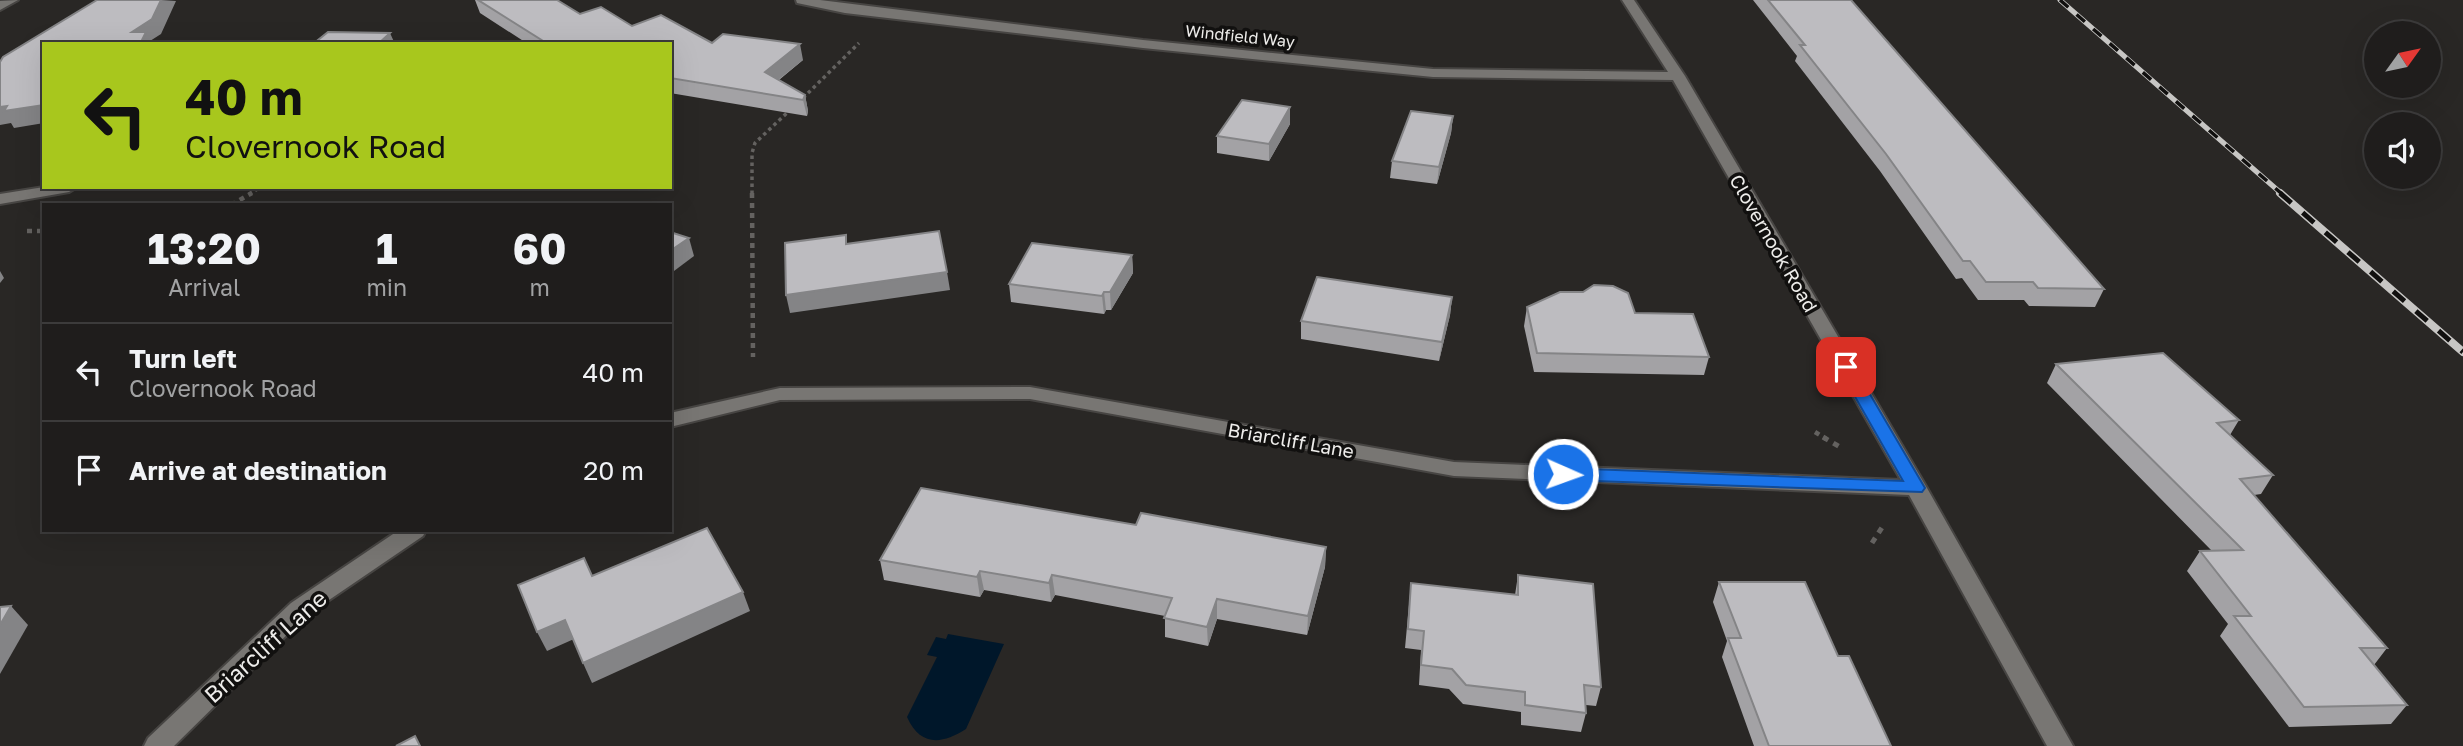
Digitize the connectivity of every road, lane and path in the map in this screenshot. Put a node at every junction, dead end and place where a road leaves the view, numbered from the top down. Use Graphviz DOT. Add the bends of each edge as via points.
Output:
graph roads {
  1 [pos="12,0"];
  2 [pos="802,0"];
  3 [pos="1628,0"];
  4 [pos="0,6"];
  5 [pos="868,35"];
  6 [pos="1678,76"];
  7 [pos="802,98"];
  8 [pos="793,107"];
  9 [pos="58,189"];
  10 [pos="258,189"];
  11 [pos="0,199"];
  12 [pos="234,203"];
  13 [pos="753,357"];
  14 [pos="672,420"];
  15 [pos="1815,432"];
  16 [pos="1841,447"];
  17 [pos="1916,488"];
  18 [pos="1883,526"];
  19 [pos="412,532"];
  20 [pos="1872,543"];
  21 [pos="157,746"];
  22 [pos="2060,746"];
  1 -- 4 [label="street"];
  2 -- 6 [label="street, Windfield Way" via="1143,44 1433,73"];
  3 -- 6 [label="street, Clovernook Road"];
  5 -- 7 [label="path"];
  6 -- 17 [label="street, Clovernook Road"];
  8 -- 13 [label="path" via="755,143 752,153"];
  9 -- 11 [label="street"];
  10 -- 12 [label="path"];
  14 -- 17 [label="street, Briarcliff Lane" via="780,394 1030,393 1454,469"];
  15 -- 16 [label="path"];
  17 -- 22 [label="street, Clovernook Road"];
  18 -- 20 [label="path"];
  19 -- 21 [label="street, Briarcliff Lane" via="299,609"];
}
